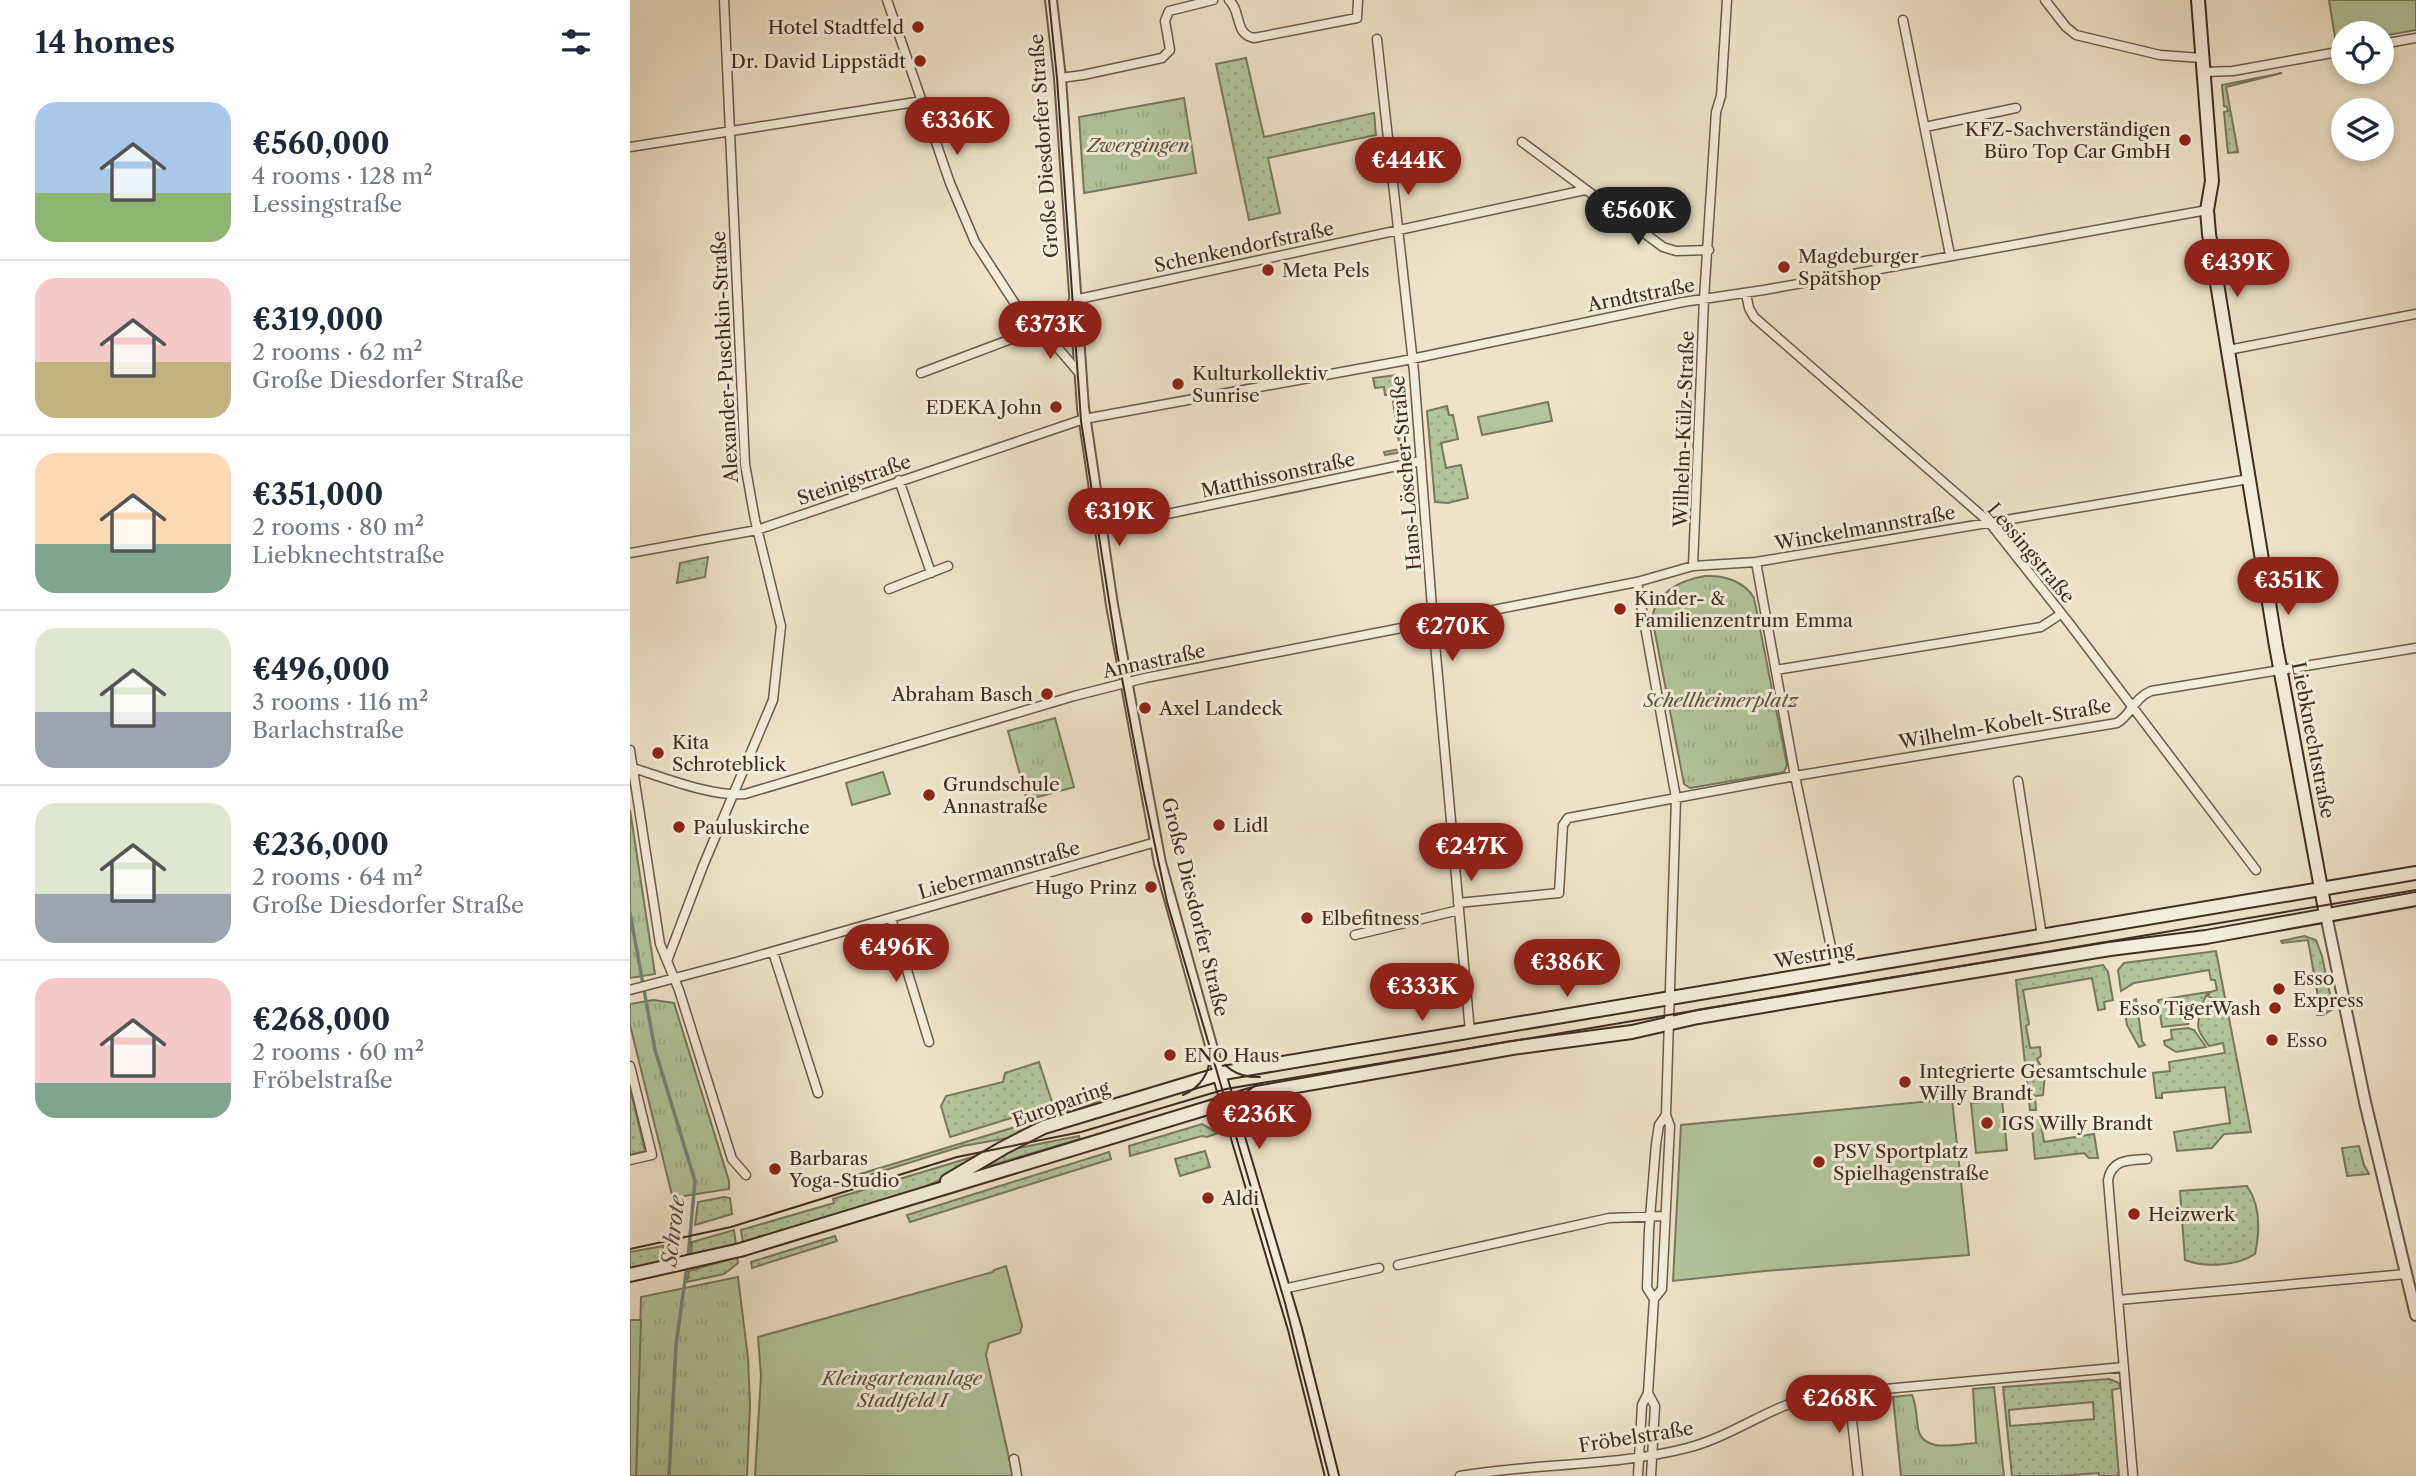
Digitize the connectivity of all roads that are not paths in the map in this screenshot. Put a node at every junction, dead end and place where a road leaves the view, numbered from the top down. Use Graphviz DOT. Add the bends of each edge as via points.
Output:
graph roads {
  1 [pos="724,0"];
  2 [pos="887,0"];
  3 [pos="1051,0"];
  4 [pos="1213,0"];
  5 [pos="1229,0"];
  6 [pos="1358,0"];
  7 [pos="1727,0"];
  8 [pos="2045,0"];
  9 [pos="2198,0"];
  10 [pos="1903,20"];
  11 [pos="2416,38"];
  12 [pos="1377,39"];
  13 [pos="2394,42"];
  14 [pos="2331,53"];
  15 [pos="2202,58"];
  16 [pos="2203,72"];
  17 [pos="1060,78"];
  18 [pos="922,100"];
  19 [pos="2016,108"];
  20 [pos="1925,127"];
  21 [pos="730,132"];
  22 [pos="1522,142"];
  23 [pos="630,147"];
  24 [pos="1585,190"];
  25 [pos="2207,210"];
  26 [pos="1397,231"];
  27 [pos="1709,250"];
  28 [pos="1951,255"];
  29 [pos="1746,294"];
  30 [pos="1704,299"];
  31 [pos="1074,300"];
  32 [pos="2416,314"];
  33 [pos="1023,316"];
  34 [pos="1035,330"];
  35 [pos="2228,350"];
  36 [pos="1412,359"];
  37 [pos="921,373"];
  38 [pos="1080,374"];
  39 [pos="1084,419"];
  40 [pos="1421,461"];
  41 [pos="2249,479"];
  42 [pos="900,480"];
  43 [pos="1989,522"];
  44 [pos="1100,528"];
  45 [pos="757,530"];
  46 [pos="630,553"];
  47 [pos="1756,562"];
  48 [pos="948,566"];
  49 [pos="1693,566"];
  50 [pos="931,572"];
  51 [pos="1637,583"];
  52 [pos="889,589"];
  53 [pos="2061,614"];
  54 [pos="1433,621"];
  55 [pos="2416,648"];
  56 [pos="1776,670"];
  57 [pos="2280,671"];
  58 [pos="1125,682"];
  59 [pos="2132,707"];
  60 [pos="630,750"];
  61 [pos="631,767"];
  62 [pos="1795,776"];
  63 [pos="2018,782"];
  64 [pos="732,795"];
  65 [pos="1676,798"];
  66 [pos="1156,842"];
  67 [pos="2256,870"];
  68 [pos="2416,873"];
  69 [pos="2321,889"];
  70 [pos="2416,899"];
  71 [pos="1459,907"];
  72 [pos="2326,915"];
  73 [pos="891,918"];
  74 [pos="1355,935"];
  75 [pos="2042,936"];
  76 [pos="773,952"];
  77 [pos="667,961"];
  78 [pos="1836,971"];
  79 [pos="675,979"];
  80 [pos="633,990"];
  81 [pos="1669,998"];
  82 [pos="1668,1025"];
  83 [pos="1470,1032"];
  84 [pos="929,1042"];
  85 [pos="630,1066"];
  86 [pos="1219,1074"];
  87 [pos="818,1093"];
  88 [pos="1227,1101"];
  89 [pos="1666,1115"];
  90 [pos="2147,1159"];
  91 [pos="630,1160"];
  92 [pos="746,1175"];
  93 [pos="925,1193"];
  94 [pos="1651,1216"];
  95 [pos="1665,1216"];
  96 [pos="1398,1265"];
  97 [pos="1379,1268"];
  98 [pos="2406,1274"];
  99 [pos="630,1275"];
  100 [pos="1283,1289"];
  101 [pos="1654,1299"];
  102 [pos="2118,1300"];
  103 [pos="2416,1315"];
  104 [pos="2124,1367"];
  105 [pos="1849,1392"];
  106 [pos="1648,1393"];
  107 [pos="1652,1454"];
  108 [pos="1639,1456"];
  109 [pos="1014,1460"];
  110 [pos="1017,1476"];
  111 [pos="1332,1476"];
  112 [pos="1460,1476"];
  113 [pos="1638,1476"];
  114 [pos="1651,1476"];
  115 [pos="1858,1476"];
  116 [pos="2133,1476"];
  1 -- 21 [label="street, Alexander-Puschkin-Straße"];
  2 -- 18 [label="street"];
  3 -- 17 [label="street, Große Diesdorfer Straße"];
  4 -- 17 [label="street" via="1169,10 1165,24 1170,50 1164,57"];
  5 -- 6 [label="street" via="1235,5 1242,32 1254,38 1357,18"];
  7 -- 27 [label="street, Wilhelm-Külz-Straße"];
  8 -- 15 [label="street" via="2080,37 2160,55"];
  9 -- 15 [label="main road, Liebknechtstraße"];
  10 -- 20 [label="street"];
  11 -- 13 [label="street"];
  12 -- 26 [label="street, Hans-Löscher-Straße"];
  14 -- 16 [label="street"];
  15 -- 16 [label="main road, Liebknechtstraße"];
  16 -- 25 [label="main road, Liebknechtstraße" via="2212,181"];
  17 -- 31 [label="street, Große Diesdorfer Straße"];
  18 -- 21 [label="street"];
  18 -- 33 [label="street" via="975,242"];
  19 -- 20 [label="street"];
  20 -- 28 [label="street"];
  21 -- 23 [label="street"];
  21 -- 45 [label="street, Alexander-Puschkin-Straße" via="745,464"];
  22 -- 24 [label="street"];
  24 -- 26 [label="street, Schenkendorfstraße"];
  24 -- 27 [label="street" via="1665,248"];
  25 -- 28 [label="street, Arndtstraße"];
  25 -- 35 [label="main road, Liebknechtstraße"];
  26 -- 31 [label="street, Schenkendorfstraße"];
  26 -- 36 [label="street, Hans-Löscher-Straße"];
  27 -- 30 [label="street, Wilhelm-Külz-Straße"];
  28 -- 29 [label="street, Arndtstraße"];
  29 -- 30 [label="street, Arndtstraße"];
  29 -- 43 [label="street, Lessingstraße" via="1754,317"];
  30 -- 36 [label="street, Arndtstraße"];
  30 -- 49 [label="street, Wilhelm-Külz-Straße"];
  31 -- 33 [label="street" via="1064,320 1056,324 1036,323"];
  31 -- 38 [label="street, Große Diesdorfer Straße"];
  32 -- 35 [label="street"];
  33 -- 34 [label="street"];
  34 -- 37 [label="street"];
  34 -- 38 [label="street"];
  35 -- 41 [label="main road, Liebknechtstraße"];
  36 -- 39 [label="street, Arndtstraße"];
  36 -- 40 [label="street, Hans-Löscher-Straße"];
  38 -- 39 [label="street, Große Diesdorfer Straße"];
  39 -- 42 [label="street, Steinigstraße"];
  39 -- 44 [label="street, Große Diesdorfer Straße"];
  40 -- 44 [label="street, Matthissonstraße"];
  40 -- 54 [label="street, Hans-Löscher-Straße"];
  41 -- 43 [label="street, Winckelmannstraße"];
  41 -- 57 [label="main road, Liebknechtstraße"];
  42 -- 45 [label="street, Steinigstraße"];
  42 -- 50 [label="street"];
  43 -- 47 [label="street, Winckelmannstraße"];
  43 -- 53 [label="street, Lessingstraße"];
  44 -- 58 [label="street, Große Diesdorfer Straße"];
  45 -- 46 [label="street, Steinigstraße"];
  45 -- 64 [label="street, Alexander-Puschkin-Straße" via="780,635 773,700"];
  47 -- 49 [label="street, Winckelmannstraße"];
  47 -- 56 [label="street"];
  48 -- 50 [label="street"];
  49 -- 51 [label="street, Annastraße"];
  50 -- 52 [label="street"];
  51 -- 54 [label="street, Annastraße"];
  51 -- 65 [label="street"];
  53 -- 56 [label="street" via="2042,627"];
  53 -- 59 [label="street, Lessingstraße"];
  54 -- 58 [label="street, Annastraße"];
  54 -- 71 [label="street, Hans-Löscher-Straße"];
  55 -- 57 [label="street, Wilhelm-Kobelt-Straße"];
  56 -- 62 [label="street"];
  57 -- 59 [label="street, Wilhelm-Kobelt-Straße" via="2151,691"];
  57 -- 69 [label="main road, Liebknechtstraße"];
  58 -- 64 [label="street, Annastraße"];
  58 -- 66 [label="street, Große Diesdorfer Straße"];
  59 -- 62 [label="street, Wilhelm-Kobelt-Straße" via="2117,723"];
  59 -- 67 [label="street, Lessingstraße"];
  60 -- 61 [label="street"];
  61 -- 64 [label="street, Annastraße"];
  61 -- 77 [label="street" via="660,944"];
  62 -- 65 [label="street"];
  62 -- 78 [label="street"];
  63 -- 75 [label="street"];
  64 -- 77 [label="street, Alexander-Puschkin-Straße"];
  65 -- 71 [label="street" via="1567,818 1558,894"];
  65 -- 81 [label="street"];
  66 -- 73 [label="street, Liebermannstraße"];
  66 -- 86 [label="street, Große Diesdorfer Straße"];
  68 -- 69 [label="main road, Westring"];
  69 -- 72 [label="main road, Liebknechtstraße"];
  69 -- 75 [label="main road, Westring"];
  70 -- 72 [label="main road"];
  71 -- 74 [label="street"];
  71 -- 83 [label="street, Hans-Löscher-Straße"];
  72 -- 82 [label="main road"];
  72 -- 98 [label="street, Liebknechtstraße"];
  73 -- 76 [label="street, Liebermannstraße"];
  73 -- 84 [label="street"];
  75 -- 78 [label="main road, Westring"];
  76 -- 79 [label="street, Liebermannstraße"];
  76 -- 87 [label="street"];
  77 -- 79 [label="street"];
  78 -- 81 [label="main road, Westring"];
  79 -- 80 [label="street, Liebermannstraße"];
  79 -- 92 [label="street" via="732,1159"];
  81 -- 82 [label="street"];
  81 -- 83 [label="main road, Westring"];
  82 -- 88 [label="main road" via="1351,1076"];
  82 -- 89 [label="street"];
  83 -- 86 [label="main road, Westring"];
  85 -- 91 [label="street" via="652,1156"];
  86 -- 88 [label="main road, Große Diesdorfer Straße"];
  86 -- 93 [label="main road, Europaring" via="1037,1130"];
  88 -- 93 [label="main road, Europaring"];
  88 -- 100 [label="main road, Große Diesdorfer Straße"];
  89 -- 94 [label="street" via="1656,1144"];
  89 -- 95 [label="street" via="1670,1126"];
  90 -- 102 [label="street" via="2118,1163 2109,1177"];
  93 -- 99 [label="main road, Europaring" via="696,1262"];
  94 -- 95 [label="street"];
  94 -- 96 [label="street" via="1609,1218"];
  94 -- 101 [label="street" via="1647,1288"];
  95 -- 101 [label="street" via="1661,1290"];
  97 -- 100 [label="street"];
  98 -- 102 [label="street"];
  98 -- 103 [label="street, Liebknechtstraße"];
  100 -- 111 [label="main road, Große Diesdorfer Straße"];
  101 -- 106 [label="street"];
  102 -- 104 [label="street"];
  104 -- 105 [label="street, Fröbelstraße"];
  104 -- 116 [label="street"];
  105 -- 107 [label="street, Fröbelstraße" via="1791,1402 1703,1443"];
  105 -- 115 [label="street"];
  106 -- 107 [label="street" via="1655,1406"];
  106 -- 108 [label="street" via="1642,1405"];
  107 -- 108 [label="street, Fröbelstraße"];
  107 -- 114 [label="street"];
  108 -- 112 [label="street, Fröbelstraße"];
  108 -- 113 [label="street"];
  109 -- 110 [label="street"];
}
